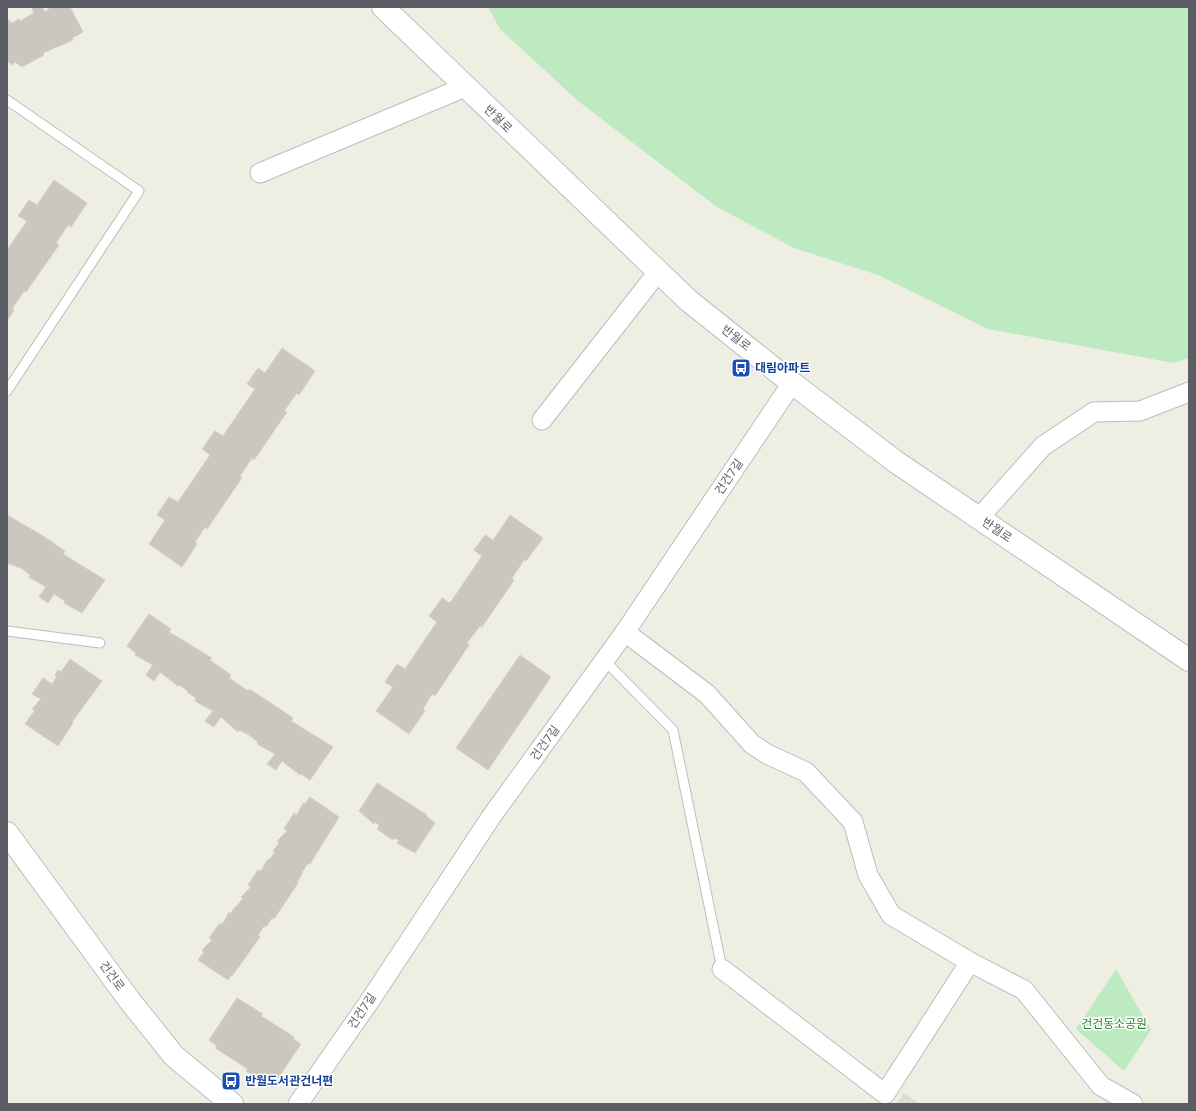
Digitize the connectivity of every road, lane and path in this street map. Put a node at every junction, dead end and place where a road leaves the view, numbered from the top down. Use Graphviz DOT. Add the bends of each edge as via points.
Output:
graph roads {
  1 [pos="383,7"];
  2 [pos="465,87"];
  3 [pos="7,100"];
  4 [pos="260,174"];
  5 [pos="658,272"];
  6 [pos="792,383"];
  7 [pos="7,391"];
  8 [pos="1189,392"];
  9 [pos="542,420"];
  10 [pos="979,518"];
  11 [pos="7,631"];
  12 [pos="625,632"];
  13 [pos="100,643"];
  14 [pos="605,660"];
  15 [pos="1189,660"];
  16 [pos="7,833"];
  17 [pos="970,962"];
  18 [pos="722,969"];
  19 [pos="232,1104"];
  20 [pos="298,1104"];
  21 [pos="1133,1104"];
  1 -- 2 [label="main road, 반월로"];
  2 -- 4 [label="street"];
  2 -- 5 [label="main road, 반월로"];
  3 -- 7 [label="lane" via="139,191"];
  5 -- 6 [label="main road, 반월로" via="689,301"];
  5 -- 9 [label="street"];
  6 -- 10 [label="main road, 반월로" via="896,462"];
  6 -- 12 [label="street, 건건7길"];
  8 -- 10 [label="street" via="1140,411 1094,412 1043,446"];
  10 -- 15 [label="main road, 반월로"];
  11 -- 13 [label="lane"];
  12 -- 14 [label="street, 건건7길"];
  12 -- 17 [label="street" via="707,694 752,744 806,772 853,822 868,875 891,915"];
  14 -- 18 [label="lane" via="674,730"];
  14 -- 20 [label="street, 건건7길" via="491,817"];
  16 -- 19 [label="main road, 건건로" via="130,1001 174,1056"];
  17 -- 18 [label="street" via="885,1094"];
  17 -- 21 [label="street" via="1024,990 1101,1086"];
}
